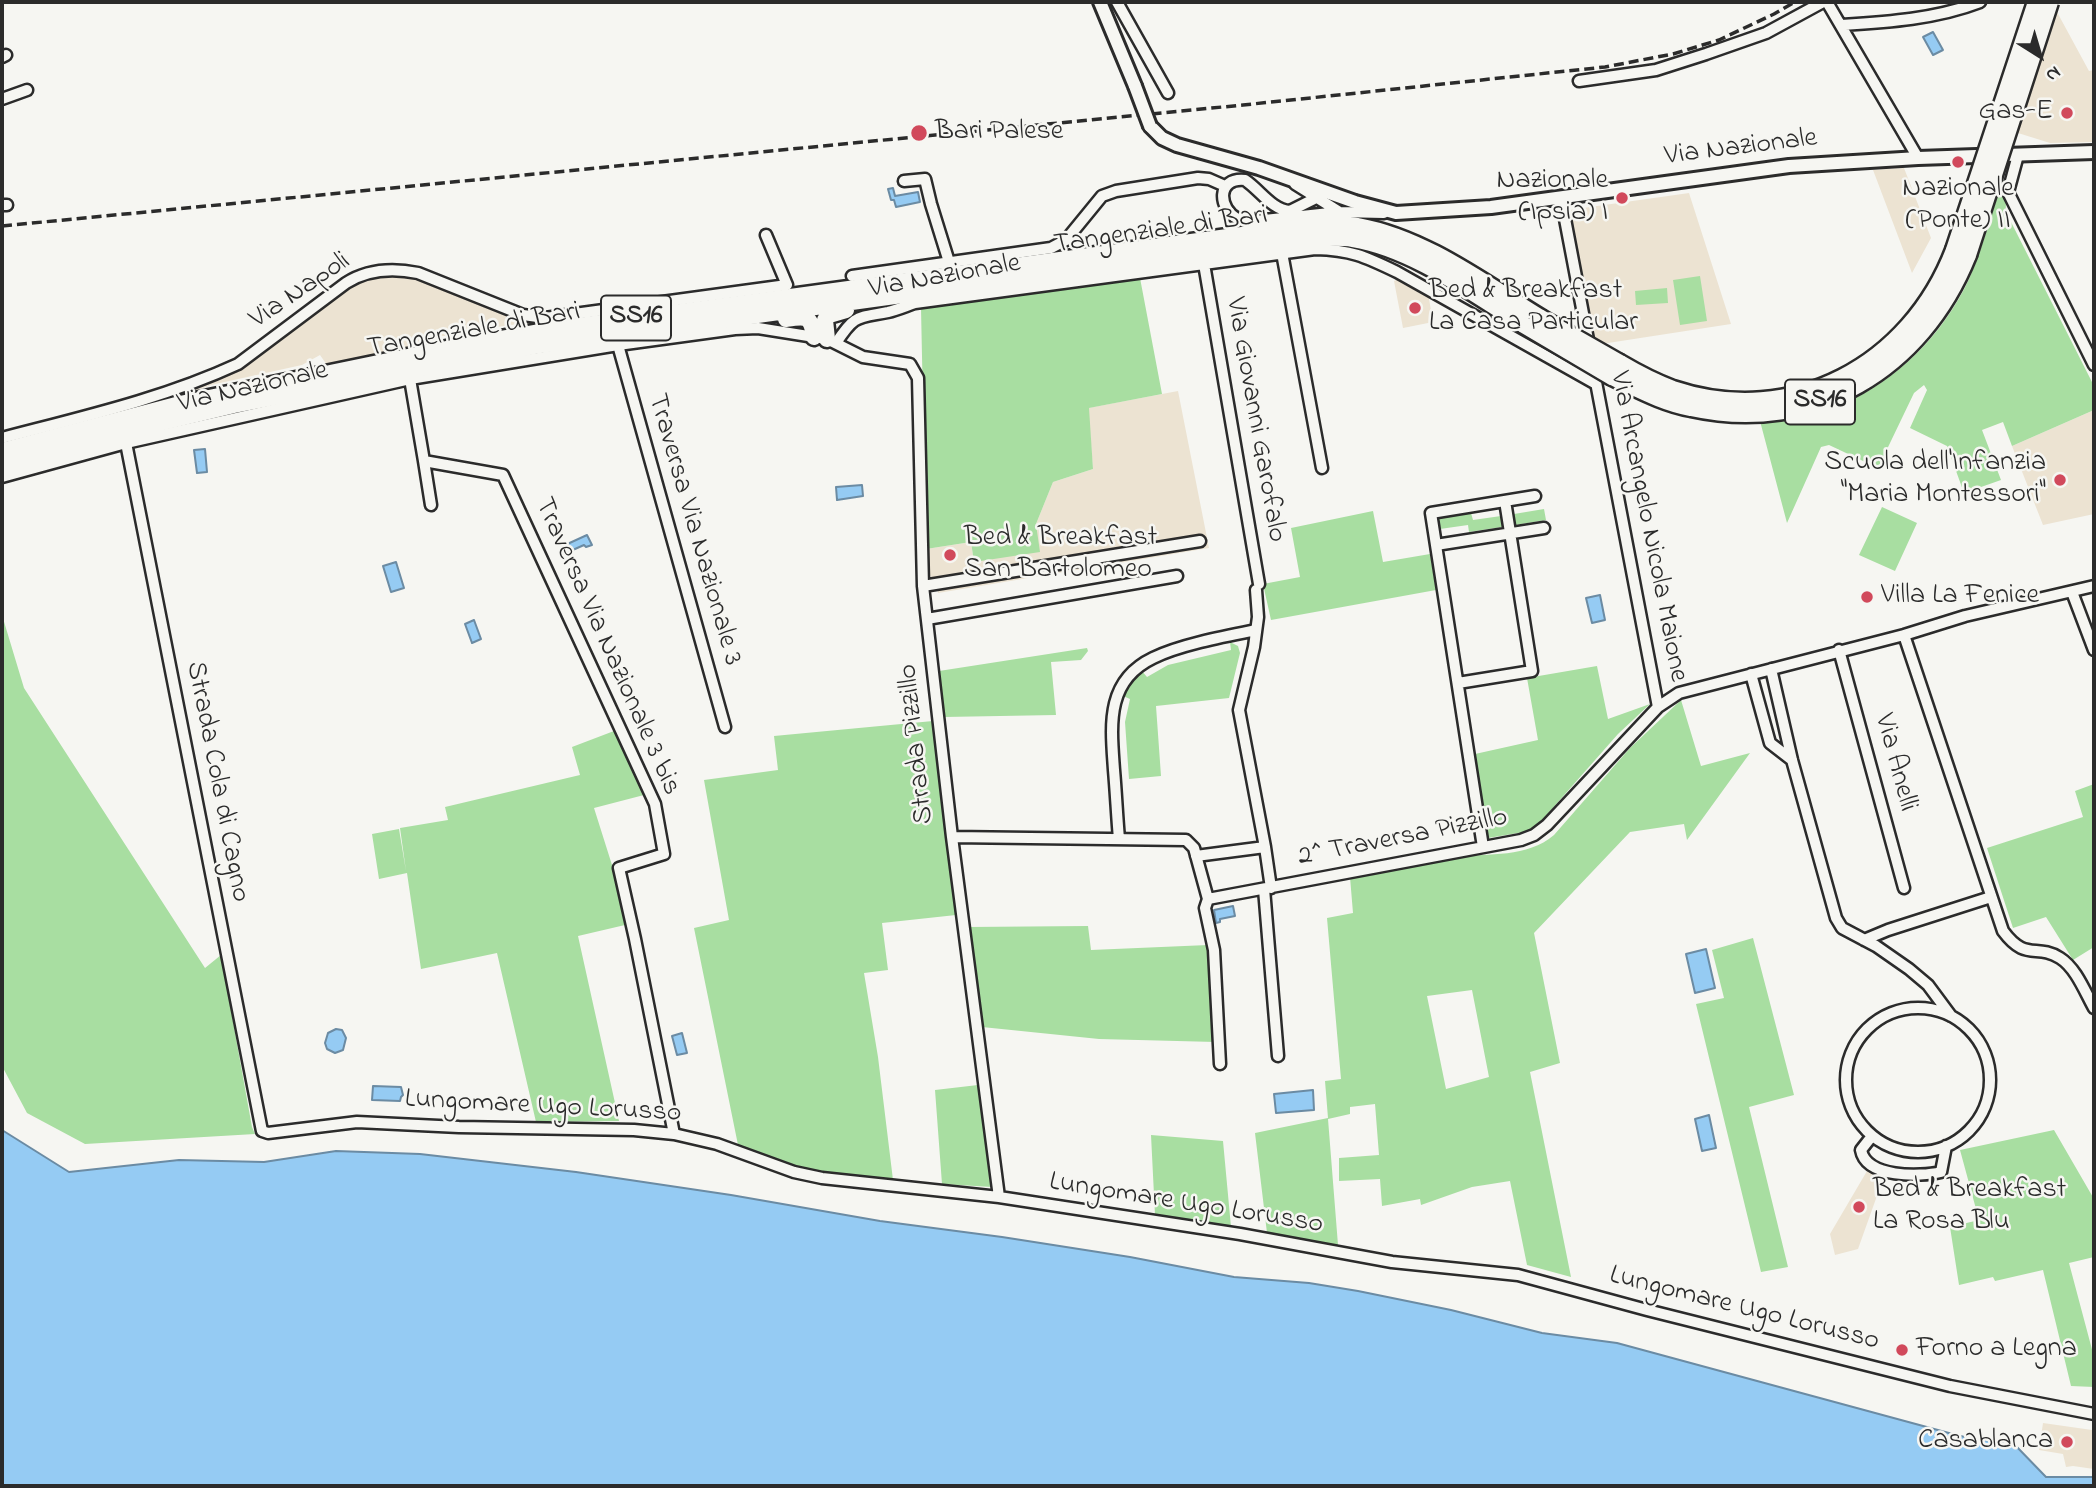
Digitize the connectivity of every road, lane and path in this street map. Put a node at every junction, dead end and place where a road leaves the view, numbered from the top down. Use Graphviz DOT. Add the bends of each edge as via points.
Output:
graph roads {
  1 [pos="1100,2"];
  2 [pos="1117,2"];
  3 [pos="1825,2"];
  4 [pos="1980,2"];
  5 [pos="2036,2"];
  6 [pos="2050,2"];
  7 [pos="1841,25"];
  8 [pos="1579,81"];
  9 [pos="27,90"];
  10 [pos="1168,93"];
  11 [pos="2,99"];
  12 [pos="2094,152"];
  13 [pos="2018,155"];
  14 [pos="1918,158"];
  15 [pos="1285,177"];
  16 [pos="904,181"];
  17 [pos="1225,186"];
  18 [pos="1301,189"];
  19 [pos="1328,192"];
  20 [pos="1316,198"];
  21 [pos="1345,198"];
  22 [pos="1561,198"];
  23 [pos="1300,205"];
  24 [pos="1339,212"];
  25 [pos="1396,213"];
  26 [pos="766,235"];
  27 [pos="1961,252"];
  28 [pos="1282,253"];
  29 [pos="949,262"];
  30 [pos="1204,264"];
  31 [pos="852,276"];
  32 [pos="920,292"];
  33 [pos="763,313"];
  34 [pos="825,340"];
  35 [pos="618,345"];
  36 [pos="2094,365"];
  37 [pos="1616,370"];
  38 [pos="410,379"];
  39 [pos="1596,384"];
  40 [pos="2,438"];
  41 [pos="126,443"];
  42 [pos="2,451"];
  43 [pos="424,461"];
  44 [pos="2,466"];
  45 [pos="1322,467"];
  46 [pos="2,477"];
  47 [pos="1535,496"];
  48 [pos="1505,500"];
  49 [pos="431,505"];
  50 [pos="1544,528"];
  51 [pos="1510,533"];
  52 [pos="1200,541"];
  53 [pos="1436,545"];
  54 [pos="1177,576"];
  55 [pos="923,586"];
  56 [pos="2094,586"];
  57 [pos="2072,592"];
  58 [pos="927,619"];
  59 [pos="1256,630"];
  60 [pos="1904,635"];
  61 [pos="1839,650"];
  62 [pos="2094,650"];
  63 [pos="1771,669"];
  64 [pos="1751,674"];
  65 [pos="1458,683"];
  66 [pos="1658,707"];
  67 [pos="725,727"];
  68 [pos="1792,760"];
  69 [pos="951,837"];
  70 [pos="1119,839"];
  71 [pos="1265,847"];
  72 [pos="1483,848"];
  73 [pos="1196,856"];
  74 [pos="1267,888"];
  75 [pos="1905,888"];
  76 [pos="1991,897"];
  77 [pos="1208,899"];
  78 [pos="1864,940"];
  79 [pos="2094,1008"];
  80 [pos="1952,1016"];
  81 [pos="1278,1056"];
  82 [pos="1220,1064"];
  83 [pos="261,1131"];
  84 [pos="674,1134"];
  85 [pos="1872,1136"];
  86 [pos="1946,1146"];
  87 [pos="999,1197"];
  88 [pos="2094,1414"];
  1 -- 15 [label="street, Via Nazionale, bridge" via="1150,126 1161,138"];
  2 -- 10 [label="street"];
  3 -- 7 [label="street"];
  3 -- 8 [label="street" via="1766,33 1706,54 1656,70"];
  4 -- 7 [label="street" via="1932,15"];
  5 -- 27 [label="highway, Tangenziale di Bari / SS16, bridge"];
  6 -- 27 [label="highway, Tangenziale di Bari / SS16, bridge"];
  7 -- 14 [label="street"];
  9 -- 11 [label="street"];
  12 -- 13 [label="street, Via Nazionale"];
  13 -- 14 [label="street, Via Nazionale"];
  13 -- 36 [label="street" via="2008,192"];
  14 -- 22 [label="street, Via Nazionale" via="1789,166"];
  15 -- 18 [label="street"];
  15 -- 19 [label="street, Via Nazionale"];
  16 -- 29 [label="street" via="925,179"];
  17 -- 23 [label="street" via="1245,180 1283,211"];
  17 -- 24 [label="street" via="1223,201 1242,221"];
  17 -- 29 [label="street" via="1198,178 1116,191 1102,196 1066,240 1051,248"];
  18 -- 20 [label="street"];
  18 -- 23 [label="street"];
  19 -- 20 [label="street"];
  19 -- 21 [label="street, Via Nazionale"];
  20 -- 23 [label="street"];
  20 -- 24 [label="street"];
  21 -- 24 [label="street"];
  21 -- 25 [label="street, Via Nazionale"];
  22 -- 25 [label="street, Via Nazionale"];
  22 -- 39 [label="street, Via Arcangelo Nicola Maione"];
  24 -- 25 [label="street"];
  26 -- 40 [label="street, Via Napoli" via="787,285 545,318 523,315 418,273 359,274 238,364 150,399"];
  27 -- 37 [label="highway, Tangenziale di Bari / SS16" via="1909,326 1868,363 1823,387 1772,399 1719,398"];
  28 -- 30 [label="street, Via Nazionale"];
  28 -- 39 [label="street, Via Nazionale" via="1342,250 1366,257"];
  28 -- 45 [label="street"];
  29 -- 31 [label="street"];
  30 -- 34 [label="street, Via Nazionale" via="915,303 864,315"];
  30 -- 59 [label="street, Via Giovanni Garofalo" via="1257,587"];
  32 -- 33 [label="highway, Tangenziale di Bari / SS16"];
  32 -- 34 [label="highway" via="829,315"];
  32 -- 37 [label="highway, Tangenziale di Bari / SS16, bridge" via="1279,242 1353,239 1431,268 1524,326"];
  33 -- 34 [label="highway" via="781,319 803,317"];
  33 -- 44 [label="highway, Tangenziale di Bari / SS16" via="410,369 181,418"];
  34 -- 35 [label="street, Via Nazionale" via="758,328"];
  34 -- 55 [label="street, Strada Pizzillo" via="863,357 910,364 918,378"];
  35 -- 38 [label="street, Via Nazionale"];
  35 -- 67 [label="street, Traversa Via Nazionale 3"];
  37 -- 42 [label="highway, Tangenziale di Bari / SS16, bridge" via="1542,318 1438,256 1395,236 1357,226 1315,225 523,335 180,404"];
  38 -- 41 [label="street, Via Nazionale"];
  38 -- 43 [label="street"];
  39 -- 66 [label="street, Via Arcangelo Nicola Maione"];
  41 -- 46 [label="street, Via Nazionale"];
  41 -- 83 [label="street, Strada Cola di Cagno"];
  43 -- 49 [label="street"];
  43 -- 84 [label="street, Traversa Via Nazionale 3 bis" via="503,475 655,804 664,854 619,868"];
  47 -- 48 [label="street"];
  48 -- 51 [label="street"];
  48 -- 53 [label="street" via="1430,513"];
  50 -- 51 [label="street"];
  51 -- 53 [label="street"];
  51 -- 65 [label="street" via="1531,671"];
  52 -- 55 [label="street"];
  53 -- 65 [label="street"];
  54 -- 58 [label="street"];
  55 -- 58 [label="street, Strada Pizzillo"];
  56 -- 57 [label="street, Via Arcangelo Nicola Maione"];
  57 -- 60 [label="street, Via Arcangelo Nicola Maione"];
  57 -- 62 [label="street"];
  58 -- 69 [label="street, Strada Pizzillo"];
  59 -- 70 [label="street" via="1152,658 1119,690 1111,732"];
  59 -- 71 [label="street, Via Giovanni Garofalo" via="1239,710"];
  60 -- 61 [label="street, Via Arcangelo Nicola Maione"];
  60 -- 76 [label="street"];
  61 -- 63 [label="street, Via Arcangelo Nicola Maione"];
  61 -- 75 [label="street, Via Anelli"];
  63 -- 64 [label="street, Via Arcangelo Nicola Maione"];
  63 -- 68 [label="street"];
  64 -- 66 [label="street, Via Arcangelo Nicola Maione" via="1679,692"];
  64 -- 68 [label="street" via="1770,743"];
  65 -- 72 [label="street"];
  66 -- 72 [label="street, 2^ Traversa Pizzillo" via="1547,825 1527,838"];
  68 -- 78 [label="street" via="1836,918 1842,928"];
  69 -- 70 [label="street"];
  69 -- 87 [label="street, Strada Pizzillo"];
  70 -- 73 [label="street" via="1186,840"];
  71 -- 73 [label="street, 2^ Traversa Pizzillo"];
  71 -- 74 [label="street, 2^ Traversa Pizzillo"];
  72 -- 74 [label="street, 2^ Traversa Pizzillo"];
  73 -- 77 [label="street"];
  74 -- 77 [label="street, 2^ Traversa Pizzillo"];
  74 -- 81 [label="street"];
  76 -- 78 [label="street"];
  76 -- 79 [label="street" via="2011,942 2026,951 2052,954 2069,965"];
  77 -- 82 [label="street" via="1205,908 1214,950"];
  78 -- 80 [label="street" via="1928,985"];
  80 -- 85 [label="street" via="1933,1009 1895,1012 1878,1020 1852,1049 1846,1067 1850,1106"];
  80 -- 86 [label="street" via="1980,1044 1990,1083 1977,1121"];
  83 -- 84 [label="street, Lungomare Ugo Lorusso" via="357,1122"];
  84 -- 87 [label="street, Lungomare Ugo Lorusso" via="813,1176"];
  85 -- 86 [label="street" via="1908,1152"];
  85 -- 86 [label="street" via="1861,1150 1862,1157 1875,1168 1907,1175 1941,1172"];
  87 -- 88 [label="street, Lungomare Ugo Lorusso" via="1392,1262 1518,1275 1950,1386"];
}
